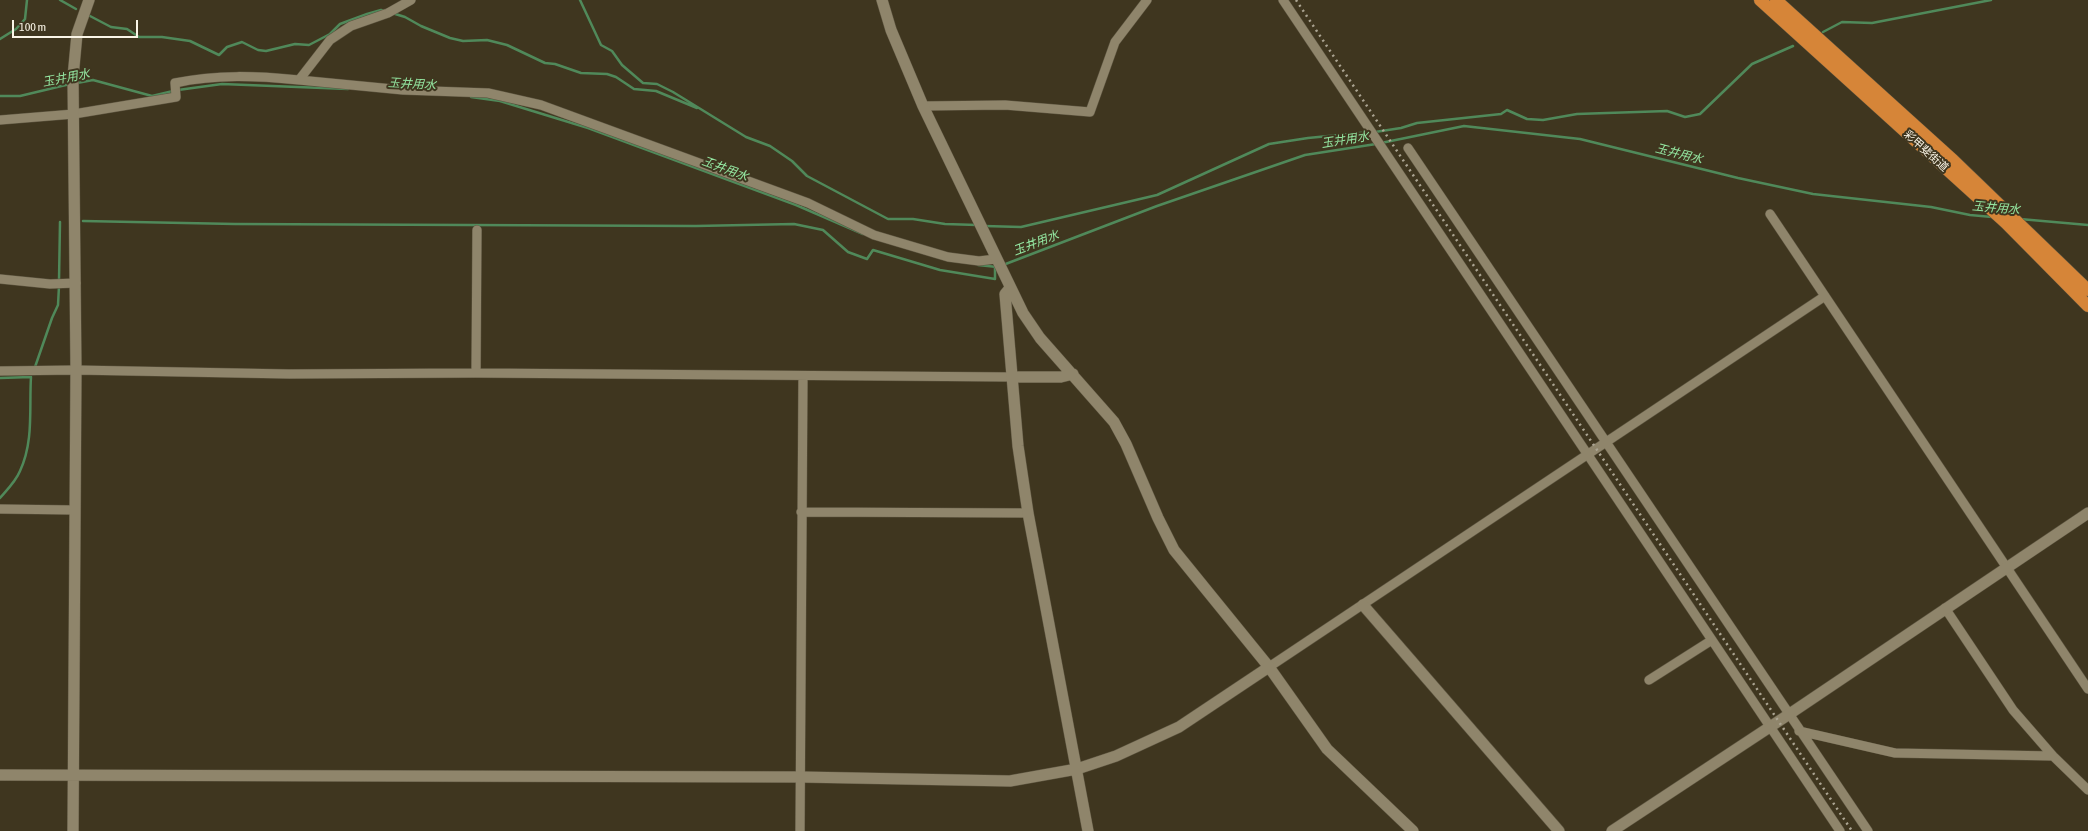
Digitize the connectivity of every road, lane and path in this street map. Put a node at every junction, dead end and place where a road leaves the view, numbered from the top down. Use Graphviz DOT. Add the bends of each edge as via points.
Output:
graph roads {
  1 [pos="89,0"];
  2 [pos="411,0"];
  3 [pos="882,0"];
  4 [pos="1146,0"];
  5 [pos="1283,0"];
  6 [pos="1760,0"];
  7 [pos="1776,0"];
  8 [pos="299,80"];
  9 [pos="923,106"];
  10 [pos="74,114"];
  11 [pos="0,120"];
  12 [pos="1408,148"];
  13 [pos="1770,214"];
  14 [pos="2008,218"];
  15 [pos="477,230"];
  16 [pos="996,260"];
  17 [pos="0,279"];
  18 [pos="76,283"];
  19 [pos="1010,288"];
  20 [pos="2088,290"];
  21 [pos="1825,296"];
  22 [pos="2088,306"];
  23 [pos="76,370"];
  24 [pos="0,371"];
  25 [pos="476,373"];
  26 [pos="1073,374"];
  27 [pos="803,376"];
  28 [pos="1012,377"];
  29 [pos="1607,442"];
  30 [pos="1587,454"];
  31 [pos="0,509"];
  32 [pos="74,510"];
  33 [pos="801,512"];
  34 [pos="1028,513"];
  35 [pos="2088,513"];
  36 [pos="2006,567"];
  37 [pos="1363,605"];
  38 [pos="1945,608"];
  39 [pos="1712,640"];
  40 [pos="1269,667"];
  41 [pos="1649,680"];
  42 [pos="2088,689"];
  43 [pos="1788,715"];
  44 [pos="1770,726"];
  45 [pos="1799,731"];
  46 [pos="2053,756"];
  47 [pos="1077,768"];
  48 [pos="0,775"];
  49 [pos="74,775"];
  50 [pos="801,777"];
  51 [pos="2088,790"];
  52 [pos="73,831"];
  53 [pos="800,831"];
  54 [pos="1088,831"];
  55 [pos="1413,831"];
  56 [pos="1559,831"];
  57 [pos="1612,831"];
  58 [pos="1840,831"];
  59 [pos="1868,831"];
  1 -- 10 [label="street" via="77,34 73,77"];
  2 -- 8 [label="street" via="392,11 350,26 330,40"];
  3 -- 9 [label="street" via="891,30"];
  4 -- 9 [label="street" via="1115,42 1090,112 1005,105"];
  5 -- 30 [label="street"];
  6 -- 14 [label="highway, 彩甲斐街道" via="1994,213"];
  7 -- 14 [label="highway, 彩甲斐街道" via="1953,160"];
  8 -- 10 [label="street" via="246,76 196,78 175,83 176,96"];
  8 -- 16 [label="street" via="403,90 488,93 541,105 808,203 874,235 948,257 979,261"];
  9 -- 16 [label="street"];
  10 -- 11 [label="street"];
  10 -- 18 [label="street"];
  12 -- 29 [label="street"];
  13 -- 21 [label="street"];
  14 -- 20 [label="highway, 彩甲斐街道" via="2023,226"];
  14 -- 22 [label="highway, 彩甲斐街道"];
  15 -- 25 [label="street"];
  16 -- 19 [label="street"];
  17 -- 18 [label="street" via="53,284"];
  18 -- 23 [label="street"];
  19 -- 26 [label="street" via="1040,338"];
  19 -- 28 [label="street" via="1005,294"];
  21 -- 29 [label="street"];
  21 -- 36 [label="street"];
  23 -- 24 [label="street"];
  23 -- 25 [label="street" via="289,374"];
  23 -- 32 [label="street"];
  25 -- 27 [label="street"];
  26 -- 28 [label="street" via="1060,377"];
  26 -- 40 [label="street" via="1114,422 1174,550"];
  27 -- 28 [label="street"];
  27 -- 33 [label="street"];
  28 -- 34 [label="street" via="1018,446"];
  29 -- 30 [label="street"];
  29 -- 43 [label="street"];
  30 -- 37 [label="street"];
  30 -- 39 [label="street"];
  31 -- 32 [label="street"];
  32 -- 49 [label="street"];
  33 -- 34 [label="street"];
  33 -- 50 [label="street"];
  34 -- 47 [label="street"];
  35 -- 36 [label="street"];
  36 -- 38 [label="street"];
  36 -- 42 [label="street"];
  37 -- 40 [label="street"];
  37 -- 56 [label="street"];
  38 -- 43 [label="street"];
  38 -- 46 [label="street" via="2013,710"];
  39 -- 41 [label="street"];
  39 -- 44 [label="street"];
  40 -- 47 [label="street" via="1179,727 1116,756"];
  40 -- 55 [label="street" via="1327,749"];
  43 -- 44 [label="street"];
  43 -- 45 [label="street"];
  44 -- 57 [label="street"];
  44 -- 58 [label="street"];
  45 -- 46 [label="street" via="1895,753"];
  45 -- 59 [label="street"];
  46 -- 51 [label="street"];
  47 -- 50 [label="street" via="1010,781"];
  47 -- 54 [label="street"];
  48 -- 49 [label="street"];
  49 -- 50 [label="street"];
  49 -- 52 [label="street"];
  50 -- 53 [label="street"];
}
